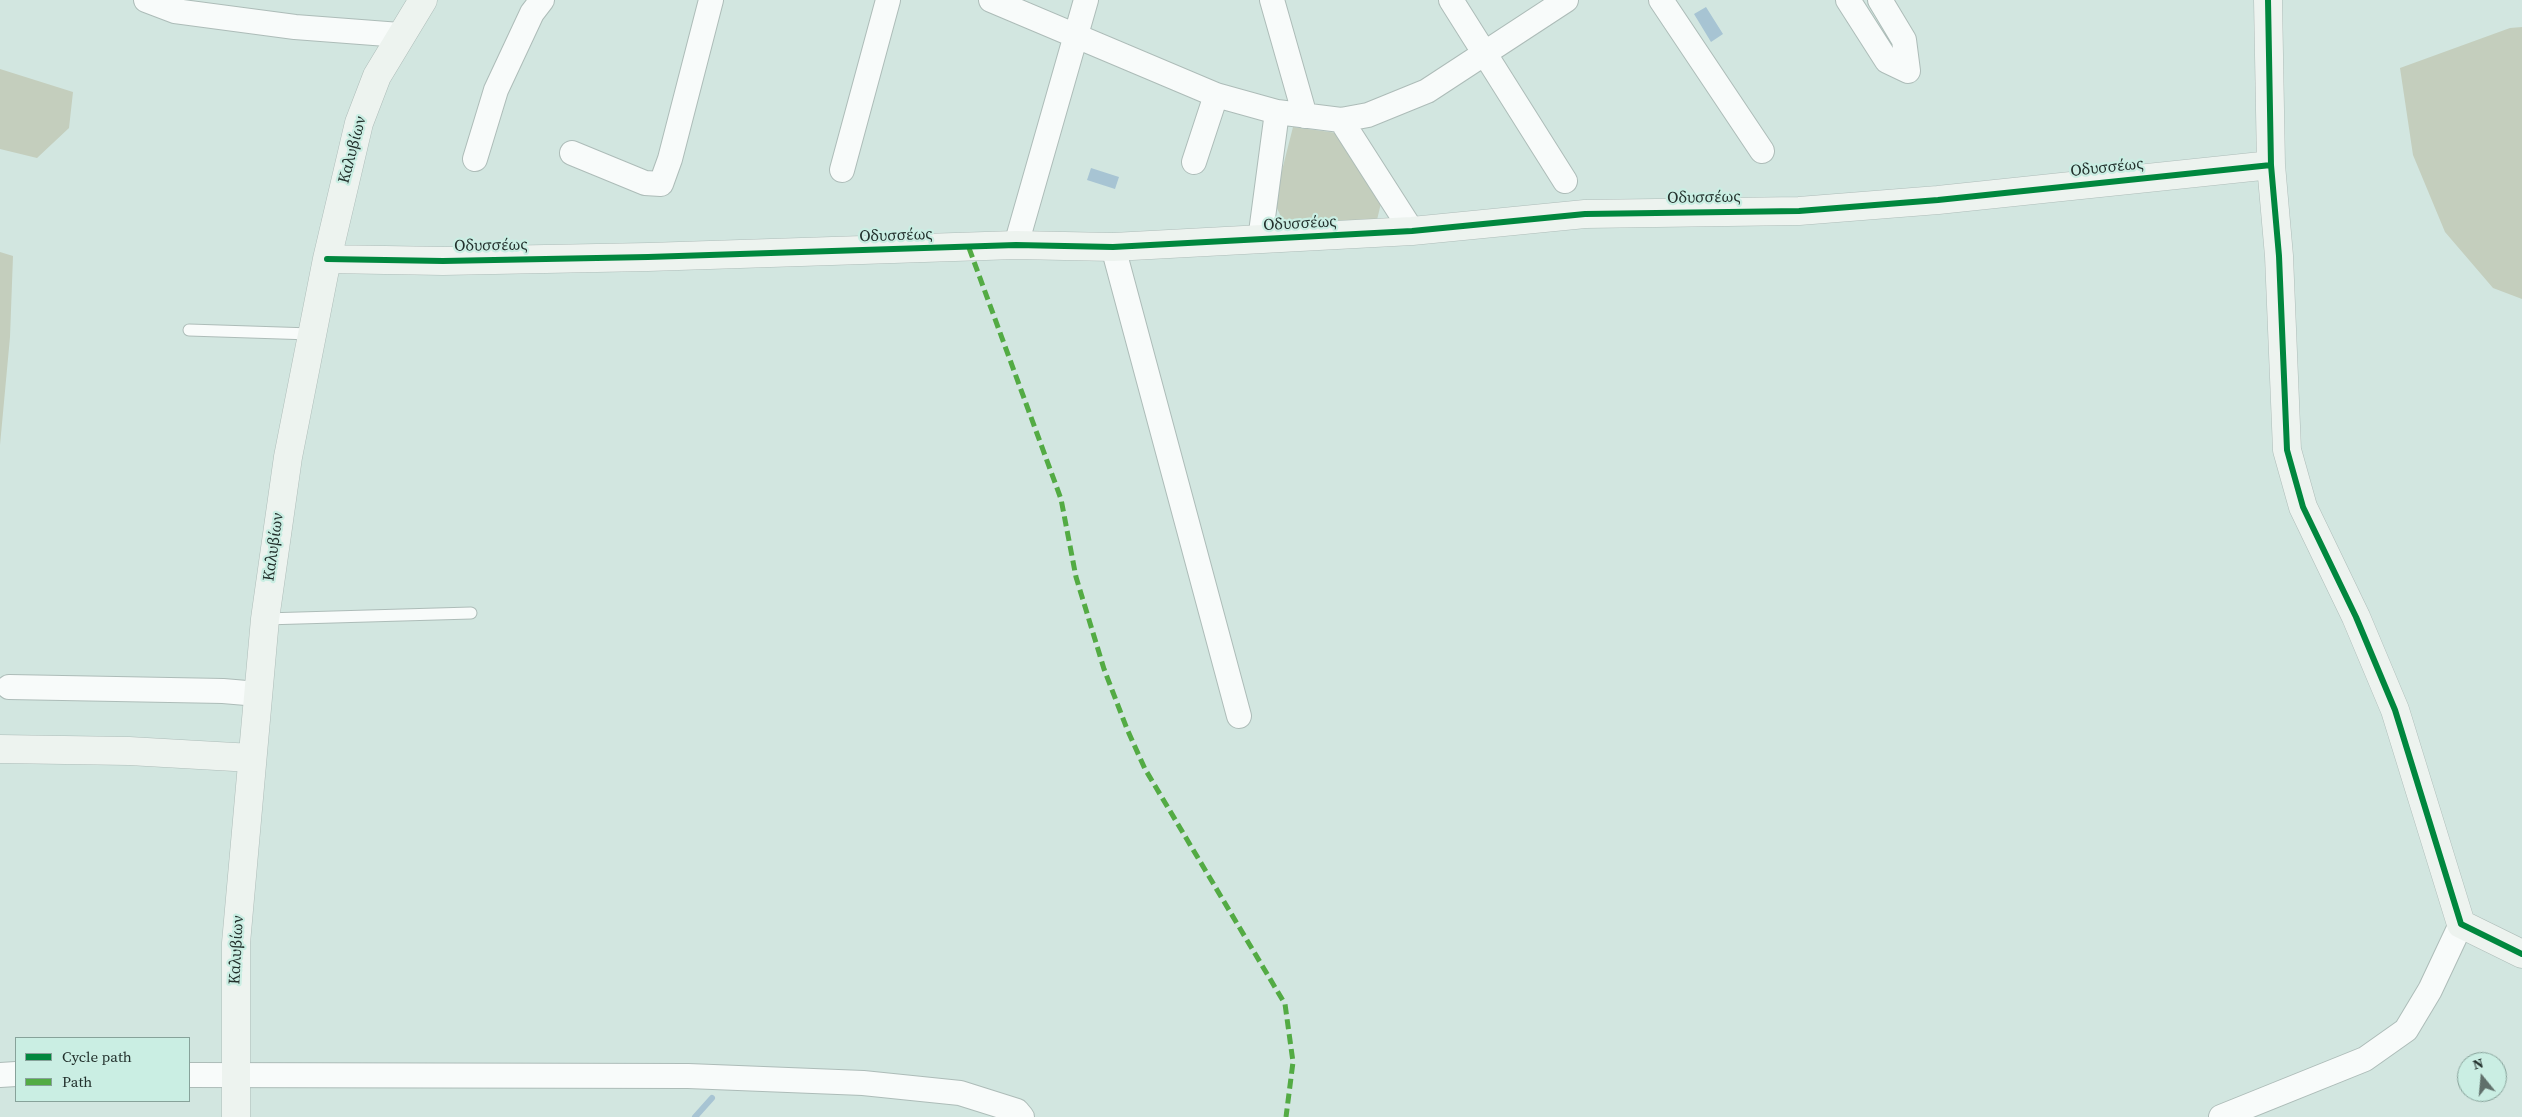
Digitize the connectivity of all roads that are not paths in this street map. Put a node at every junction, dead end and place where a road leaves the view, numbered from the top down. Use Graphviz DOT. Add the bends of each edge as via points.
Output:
graph roads {
  1 [pos="146,0"];
  2 [pos="423,0"];
  3 [pos="542,0"];
  4 [pos="711,0"];
  5 [pos="888,0"];
  6 [pos="991,0"];
  7 [pos="1086,0"];
  8 [pos="1272,0"];
  9 [pos="1452,0"];
  10 [pos="1566,0"];
  11 [pos="1661,0"];
  12 [pos="1848,0"];
  13 [pos="1880,0"];
  14 [pos="2268,0"];
  15 [pos="1076,34"];
  16 [pos="400,35"];
  17 [pos="1486,53"];
  18 [pos="1216,95"];
  19 [pos="1277,112"];
  20 [pos="1305,116"];
  21 [pos="1341,120"];
  22 [pos="1762,151"];
  23 [pos="572,153"];
  24 [pos="475,159"];
  25 [pos="1194,162"];
  26 [pos="2271,166"];
  27 [pos="842,170"];
  28 [pos="1564,181"];
  29 [pos="1412,231"];
  30 [pos="1260,240"];
  31 [pos="1016,245"];
  32 [pos="1113,247"];
  33 [pos="327,260"];
  34 [pos="190,330"];
  35 [pos="311,334"];
  36 [pos="471,613"];
  37 [pos="265,619"];
  38 [pos="9,687"];
  39 [pos="258,694"];
  40 [pos="1239,716"];
  41 [pos="0,749"];
  42 [pos="252,758"];
  43 [pos="2461,924"];
  44 [pos="2522,954"];
  45 [pos="15,1074"];
  46 [pos="190,1074"];
  47 [pos="0,1076"];
  48 [pos="236,1076"];
  49 [pos="236,1117"];
  50 [pos="1022,1117"];
  51 [pos="2221,1117"];
  1 -- 16 [label="street" via="175,11 295,27"];
  2 -- 16 [label="street, Καλυβίων"];
  3 -- 24 [label="street" via="532,13 496,90"];
  4 -- 23 [label="street" via="662,184 645,183"];
  5 -- 27 [label="street"];
  6 -- 15 [label="street"];
  7 -- 15 [label="street"];
  8 -- 20 [label="street"];
  9 -- 17 [label="street"];
  10 -- 17 [label="street"];
  11 -- 22 [label="street"];
  12 -- 13 [label="street" via="1887,61 1908,71 1904,40"];
  14 -- 26 [label="street"];
  15 -- 18 [label="street"];
  15 -- 31 [label="street"];
  16 -- 33 [label="street, Καλυβίων" via="376,76 359,123"];
  17 -- 21 [label="street" via="1427,91 1368,115"];
  17 -- 28 [label="street"];
  18 -- 19 [label="street"];
  18 -- 25 [label="street"];
  19 -- 20 [label="street"];
  19 -- 30 [label="street"];
  20 -- 21 [label="street"];
  21 -- 29 [label="street"];
  26 -- 29 [label="street, Οδυσσέως" via="1798,211 1585,214"];
  26 -- 43 [label="street" via="2279,256 2287,450 2303,507 2356,617 2395,710"];
  29 -- 30 [label="street, Οδυσσέως"];
  30 -- 32 [label="street, Οδυσσέως"];
  31 -- 32 [label="street, Οδυσσέως"];
  31 -- 33 [label="street, Οδυσσέως" via="648,257"];
  32 -- 40 [label="street"];
  33 -- 35 [label="street, Καλυβίων"];
  34 -- 35 [label="lane"];
  35 -- 37 [label="street, Καλυβίων" via="285,476"];
  36 -- 37 [label="lane"];
  37 -- 39 [label="street, Καλυβίων"];
  38 -- 39 [label="street"];
  39 -- 42 [label="street, Καλυβίων"];
  41 -- 42 [label="street" via="129,751"];
  42 -- 48 [label="street, Καλυβίων" via="236,944"];
  43 -- 44 [label="street"];
  43 -- 51 [label="street" via="2430,990 2406,1030 2365,1059"];
  45 -- 47 [label="street"];
  46 -- 48 [label="street"];
  48 -- 49 [label="street, Καλυβίων"];
  48 -- 50 [label="street" via="688,1076 863,1083 960,1093 1017,1111"];
}
